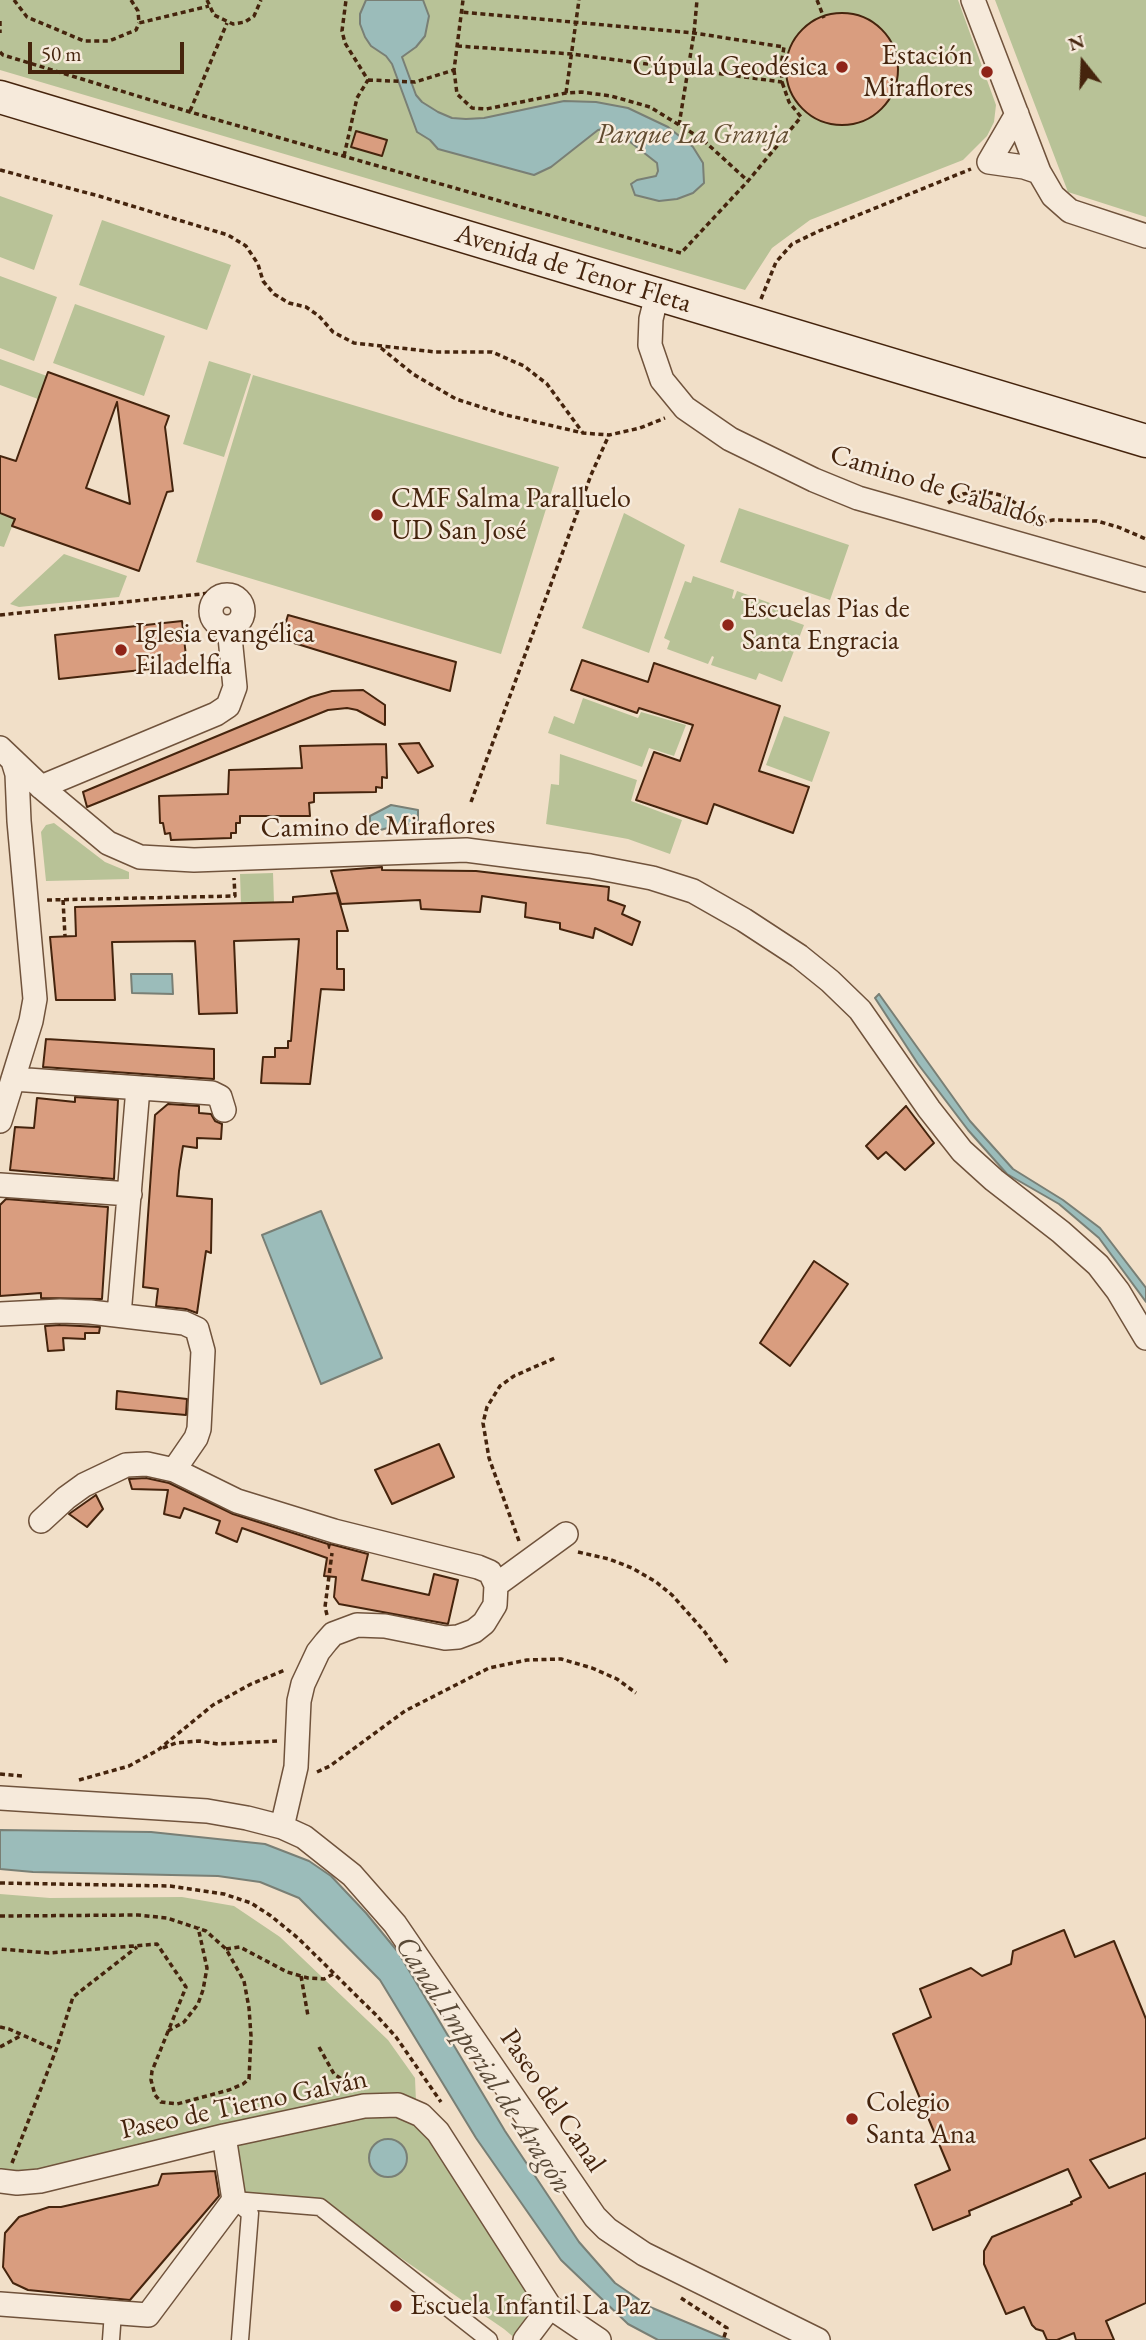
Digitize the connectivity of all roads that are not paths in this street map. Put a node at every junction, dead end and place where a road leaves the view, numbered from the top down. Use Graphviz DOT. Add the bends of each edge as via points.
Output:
graph roads {
  1 [pos="973,0"];
  2 [pos="0,97"];
  3 [pos="1017,114"];
  4 [pos="1039,172"];
  5 [pos="1146,236"];
  6 [pos="657,295"];
  7 [pos="1146,441"];
  8 [pos="1146,580"];
  9 [pos="229,627"];
  10 [pos="6,755"];
  11 [pos="41,787"];
  12 [pos="61,805"];
  13 [pos="19,821"];
  14 [pos="12,1079"];
  15 [pos="138,1088"];
  16 [pos="224,1110"];
  17 [pos="0,1121"];
  18 [pos="0,1185"];
  19 [pos="130,1194"];
  20 [pos="0,1314"];
  21 [pos="119,1315"];
  22 [pos="1146,1338"];
  23 [pos="174,1470"];
  24 [pos="41,1521"];
  25 [pos="557,1540"];
  26 [pos="496,1586"];
  27 [pos="0,1798"];
  28 [pos="282,1827"];
  29 [pos="224,2136"];
  30 [pos="5,2174"];
  31 [pos="234,2200"];
  32 [pos="0,2304"];
  33 [pos="550,2307"];
  34 [pos="113,2312"];
  35 [pos="111,2340"];
  36 [pos="240,2340"];
  37 [pos="489,2340"];
  38 [pos="525,2340"];
  39 [pos="598,2340"];
  40 [pos="818,2340"];
  1 -- 3 [label="street"];
  2 -- 6 [label="main road, Avenida de Tenor Fleta"];
  3 -- 4 [label="street"];
  3 -- 4 [label="street" via="989,162"];
  4 -- 5 [label="street" via="1070,211"];
  6 -- 7 [label="main road, Avenida de Tenor Fleta"];
  6 -- 8 [label="street, Camino de Cabaldós" via="649,330 652,357 662,380 685,408 730,439 858,498 936,520 1015,535"];
  9 -- 11 [label="street" via="236,687 228,706"];
  10 -- 11 [label="street, Camino de Miraflores"];
  10 -- 13 [label="street" via="17,774"];
  11 -- 12 [label="street, Camino de Miraflores"];
  12 -- 13 [label="street" via="35,808"];
  12 -- 22 [label="street, Camino de Miraflores" via="108,844 140,857 466,850 590,866 693,891 799,956 860,1010 962,1151 1098,1265"];
  13 -- 14 [label="street" via="35,999"];
  14 -- 15 [label="street"];
  14 -- 17 [label="street"];
  15 -- 16 [label="street" via="212,1093 220,1097"];
  15 -- 19 [label="street"];
  18 -- 19 [label="street"];
  19 -- 21 [label="street"];
  20 -- 21 [label="street" via="60,1311"];
  21 -- 23 [label="street" via="184,1323 200,1335 199,1429"];
  23 -- 24 [label="street" via="147,1464 114,1469 66,1498"];
  23 -- 26 [label="street" via="237,1501 478,1567 490,1572"];
  25 -- 26 [label="street"];
  26 -- 28 [label="street" via="490,1615 474,1632 458,1637 371,1625 333,1634 312,1662 303,1684"];
  27 -- 28 [label="street, Paseo del Canal" via="207,1811"];
  28 -- 40 [label="street, Paseo del Canal" via="332,1856 395,1924 607,2229 653,2259"];
  29 -- 30 [label="street, Paseo de Tierno Galván" via="52,2178 17,2183"];
  29 -- 31 [label="street"];
  29 -- 33 [label="street, Paseo de Tierno Galván" via="374,2104 398,2105 421,2115 438,2133"];
  31 -- 34 [label="street" via="148,2315"];
  31 -- 36 [label="street" via="250,2213"];
  31 -- 37 [label="street" via="320,2207"];
  32 -- 34 [label="street"];
  33 -- 38 [label="street"];
  33 -- 39 [label="street, Paseo de Tierno Galván"];
  34 -- 35 [label="street"];
}
